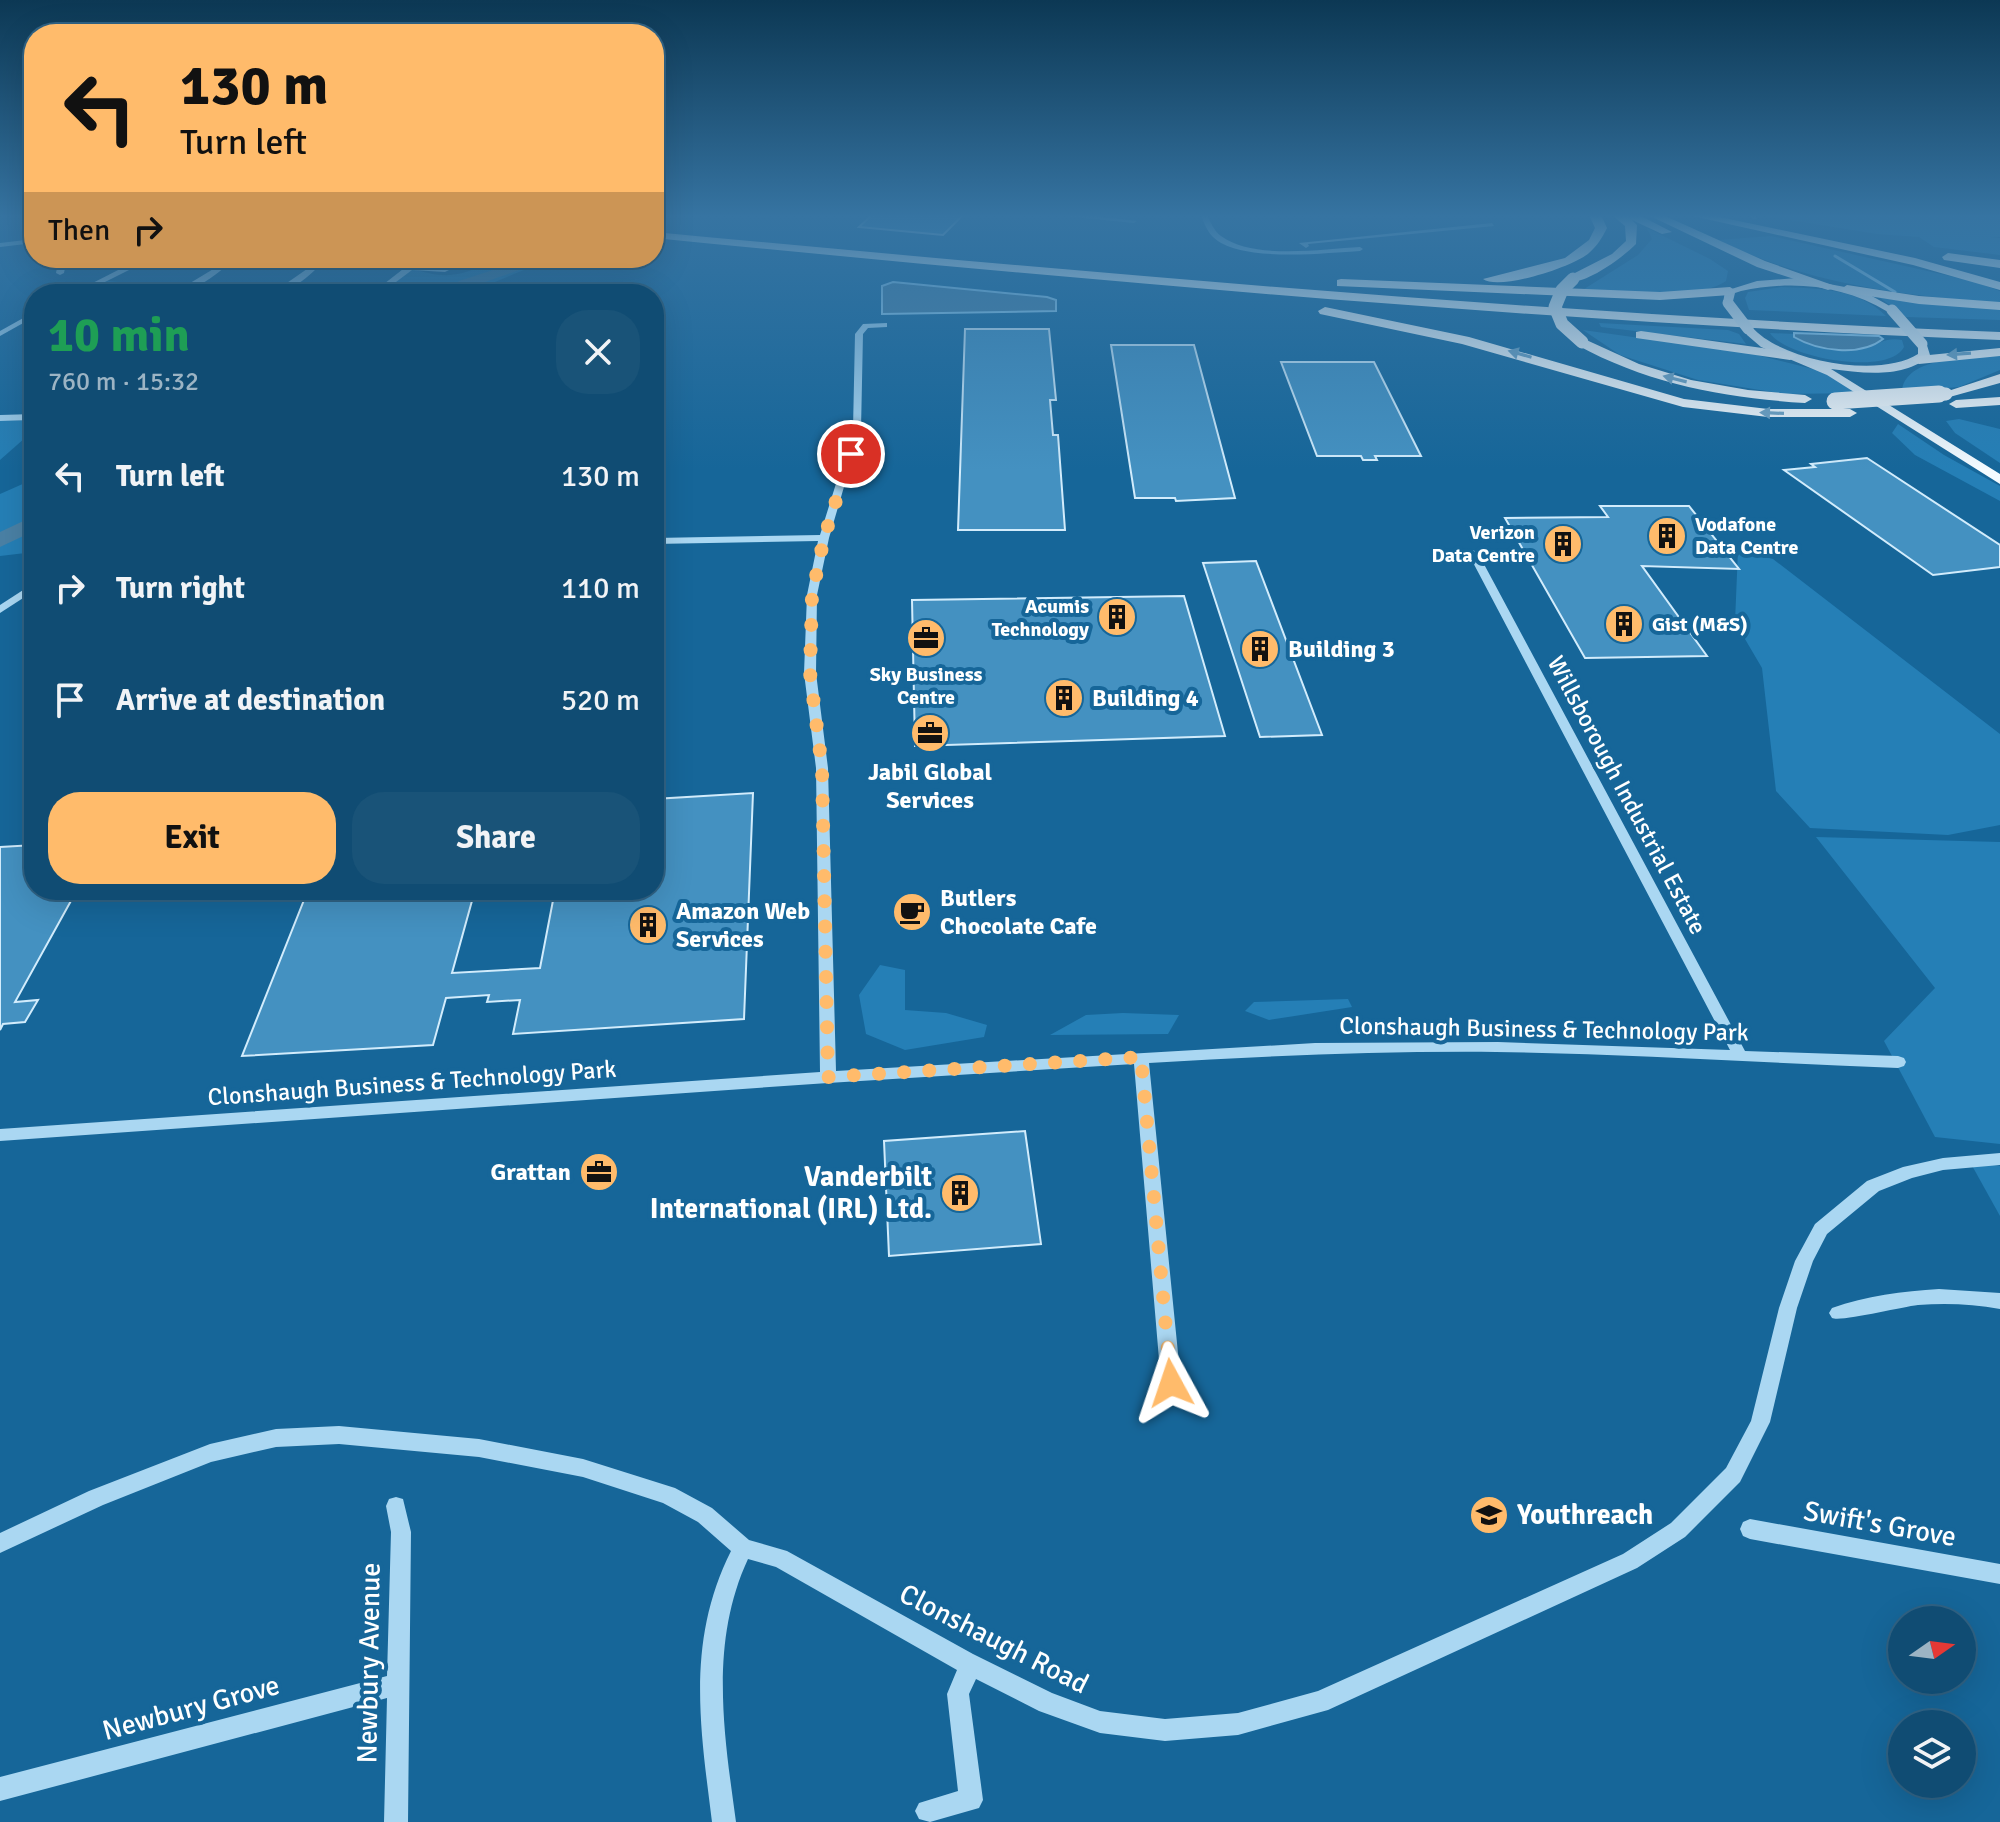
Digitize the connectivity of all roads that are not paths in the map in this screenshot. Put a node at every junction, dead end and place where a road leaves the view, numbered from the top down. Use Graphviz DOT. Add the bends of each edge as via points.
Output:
graph roads {
  1 [pos="1252,300"];
  2 [pos="1330,300"];
  3 [pos="1368,300"];
  4 [pos="1521,300"];
  5 [pos="1558,300"];
  6 [pos="1735,300"];
  7 [pos="1876,300"];
  8 [pos="1919,300"];
  9 [pos="2000,306"];
  10 [pos="24,320"];
  11 [pos="2000,322"];
  12 [pos="16,324"];
  13 [pos="24,324"];
  14 [pos="884,325"];
  15 [pos="0,326"];
  16 [pos="0,334"];
  17 [pos="2000,336"];
  18 [pos="2000,352"];
  19 [pos="1790,356"];
  20 [pos="1805,360"];
  21 [pos="1913,363"];
  22 [pos="2000,378"];
  23 [pos="1951,399"];
  24 [pos="2000,401"];
  25 [pos="24,417"];
  26 [pos="0,418"];
  27 [pos="2000,473"];
  28 [pos="2000,480"];
  29 [pos="824,538"];
  30 [pos="664,541"];
  31 [pos="1473,553"];
  32 [pos="24,593"];
  33 [pos="0,610"];
  34 [pos="1141,1057"];
  35 [pos="1741,1057"];
  36 [pos="1898,1062"];
  37 [pos="828,1077"];
  38 [pos="0,1135"];
  39 [pos="2000,1159"];
  40 [pos="2000,1301"];
  41 [pos="1838,1313"];
  42 [pos="1171,1383"];
  43 [pos="396,1506"];
  44 [pos="1750,1529"];
  45 [pos="0,1543"];
  46 [pos="743,1548"];
  47 [pos="2000,1574"];
  48 [pos="971,1665"];
  49 [pos="398,1684"];
  50 [pos="0,1789"];
  51 [pos="927,1811"];
  52 [pos="396,1822"];
  53 [pos="724,1822"];
  23 -- 1 [label="highway, one-way" via="1850,413 1713,408 1429,331"];
  2 -- 19 [label="highway"];
  3 -- 17 [label="highway" via="1612,318"];
  4 -- 11 [label="highway"];
  23 -- 5 [label="highway, one-way, bridge" via="1835,401 1702,386 1631,366 1582,342 1562,324 1555,307"];
  6 -- 19 [label="main road, bridge" via="1761,343"];
  7 -- 21 [label="main road, bridge" via="1922,344 1924,355"];
  8 -- 9 [label="highway"];
  10 -- 12 [label="street"];
  12 -- 13 [label="street"];
  12 -- 15 [label="street"];
  12 -- 16 [label="street"];
  14 -- 29 [label="street" via="866,326 859,334 857,429"];
  18 -- 21 [label="highway, one-way"];
  19 -- 20 [label="main road"];
  20 -- 21 [label="main road" via="1846,367"];
  20 -- 28 [label="main road" via="1856,385 1932,440"];
  21 -- 27 [label="main road" via="1894,390 1902,406 1965,454"];
  22 -- 23 [label="highway"];
  23 -- 24 [label="highway"];
  25 -- 26 [label="street"];
  29 -- 30 [label="street"];
  29 -- 37 [label="street" via="812,595 810,673 822,768"];
  31 -- 35 [label="street, Willsborough Industrial Estate"];
  32 -- 33 [label="street"];
  34 -- 35 [label="street, Clonshaugh Business & Technology Park" via="1483,1047"];
  34 -- 37 [label="street, Clonshaugh Business & Technology Park"];
  34 -- 42 [label="street"];
  35 -- 36 [label="street, Clonshaugh Business & Technology Park"];
  37 -- 38 [label="street, Clonshaugh Business & Technology Park"];
  39 -- 48 [label="street, Clonshaugh Road" via="1943,1164 1885,1181 1821,1229 1788,1308 1760,1422 1733,1475 1678,1530 1630,1561 1320,1702 1238,1724 1165,1730 1100,1722 1047,1703"];
  40 -- 41 [label="street" via="1947,1297 1874,1302"];
  43 -- 49 [label="street, Newbury Avenue" via="401,1532"];
  44 -- 47 [label="street, Swift's Grove"];
  45 -- 46 [label="street, Clonshaugh Road" via="210,1453 276,1438 339,1435 479,1448 583,1468 668,1495 705,1515"];
  46 -- 48 [label="street, Clonshaugh Road" via="780,1558"];
  46 -- 53 [label="street" via="726,1577 714,1638 710,1710"];
  48 -- 51 [label="street" via="958,1694 971,1800"];
  49 -- 50 [label="street, Newbury Grove"];
  49 -- 52 [label="street, Newbury Avenue"];
}
